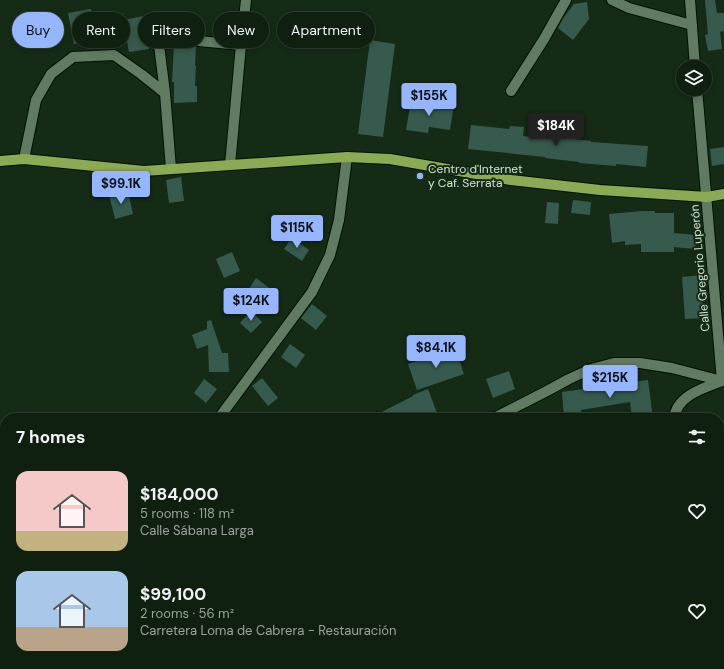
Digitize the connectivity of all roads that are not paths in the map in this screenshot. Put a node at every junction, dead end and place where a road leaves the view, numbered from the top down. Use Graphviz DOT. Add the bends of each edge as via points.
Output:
graph roads {
  1 [pos="246,0"];
  2 [pos="566,0"];
  3 [pos="612,0"];
  4 [pos="690,0"];
  5 [pos="245,12"];
  6 [pos="692,25"];
  7 [pos="213,42"];
  8 [pos="242,48"];
  9 [pos="694,60"];
  10 [pos="511,91"];
  11 [pos="165,93"];
  12 [pos="698,96"];
  13 [pos="347,157"];
  14 [pos="24,159"];
  15 [pos="0,160"];
  16 [pos="230,165"];
  17 [pos="171,169"];
  18 [pos="724,194"];
  19 [pos="707,198"];
  20 [pos="723,381"];
  21 [pos="223,413"];
  22 [pos="504,413"];
  23 [pos="675,413"];
  1 -- 5 [label="street"];
  2 -- 10 [label="street"];
  3 -- 6 [label="street" via="629,8"];
  4 -- 6 [label="street"];
  6 -- 9 [label="street"];
  7 -- 11 [label="street" via="167,38 162,40 159,45"];
  8 -- 16 [label="street"];
  11 -- 14 [label="street" via="114,56 73,56 51,74 36,100"];
  11 -- 17 [label="street"];
  12 -- 19 [label="street, Calle Gregorio Luperón"];
  13 -- 16 [label="main road"];
  13 -- 19 [label="main road" via="390,159 510,180"];
  13 -- 21 [label="street" via="339,220 330,255 312,292"];
  14 -- 15 [label="main road"];
  14 -- 17 [label="main road" via="144,171"];
  16 -- 17 [label="main road"];
  18 -- 19 [label="main road"];
  19 -- 20 [label="street, Calle Gregorio Luperón"];
  20 -- 22 [label="street" via="672,368 640,363 614,363 591,368"];
  20 -- 23 [label="street" via="694,392 682,401"];
}
